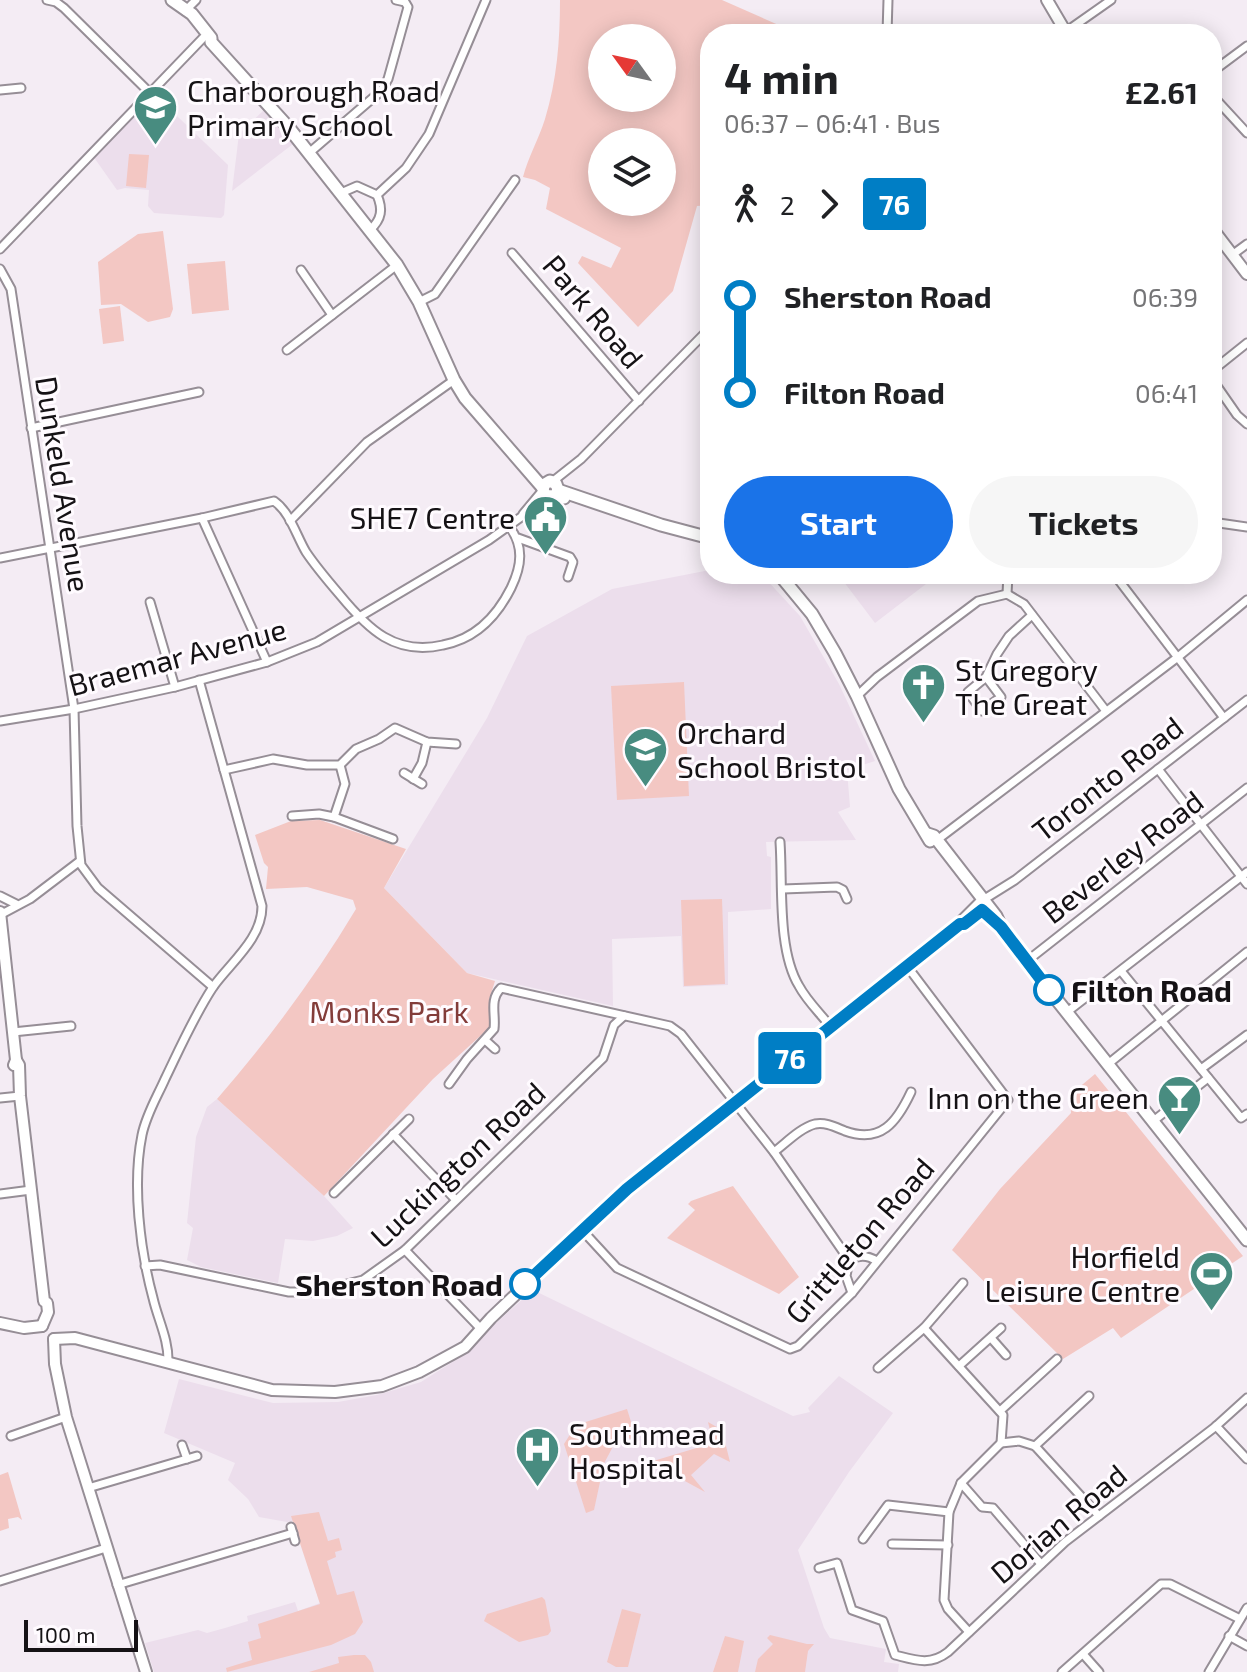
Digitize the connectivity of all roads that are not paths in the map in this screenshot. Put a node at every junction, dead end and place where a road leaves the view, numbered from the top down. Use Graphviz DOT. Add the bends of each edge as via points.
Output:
graph roads {
  1 [pos="47,0"];
  2 [pos="172,0"];
  3 [pos="196,0"];
  4 [pos="396,0"];
  5 [pos="486,0"];
  6 [pos="888,0"];
  7 [pos="1047,0"];
  8 [pos="1111,0"];
  9 [pos="185,11"];
  10 [pos="887,24"];
  11 [pos="1060,24"];
  12 [pos="1078,24"];
  13 [pos="207,40"];
  14 [pos="1247,46"];
  15 [pos="1222,65"];
  16 [pos="21,88"];
  17 [pos="0,90"];
  18 [pos="150,93"];
  19 [pos="1222,106"];
  20 [pos="1247,133"];
  21 [pos="314,149"];
  22 [pos="515,180"];
  23 [pos="341,193"];
  24 [pos="377,195"];
  25 [pos="370,230"];
  26 [pos="1222,242"];
  27 [pos="1247,244"];
  28 [pos="0,249"];
  29 [pos="512,253"];
  30 [pos="1232,255"];
  31 [pos="397,265"];
  32 [pos="0,269"];
  33 [pos="1247,274"];
  34 [pos="295,283"];
  35 [pos="419,302"];
  36 [pos="332,315"];
  37 [pos="288,334"];
  38 [pos="700,338"];
  39 [pos="296,343"];
  40 [pos="1247,343"];
  41 [pos="287,350"];
  42 [pos="1222,363"];
  43 [pos="454,380"];
  44 [pos="199,392"];
  45 [pos="1222,393"];
  46 [pos="639,401"];
  47 [pos="1247,424"];
  48 [pos="31,428"];
  49 [pos="551,489"];
  50 [pos="202,518"];
  51 [pos="290,521"];
  52 [pos="1222,523"];
  53 [pos="509,526"];
  54 [pos="1247,527"];
  55 [pos="700,535"];
  56 [pos="518,538"];
  57 [pos="50,548"];
  58 [pos="0,558"];
  59 [pos="568,577"];
  60 [pos="785,584"];
  61 [pos="1009,584"];
  62 [pos="1122,584"];
  63 [pos="1007,594"];
  64 [pos="1247,600"];
  65 [pos="150,602"];
  66 [pos="1032,615"];
  67 [pos="358,617"];
  68 [pos="1178,657"];
  69 [pos="267,662"];
  70 [pos="986,677"];
  71 [pos="199,680"];
  72 [pos="175,687"];
  73 [pos="857,696"];
  74 [pos="1247,700"];
  75 [pos="74,709"];
  76 [pos="1106,711"];
  77 [pos="1224,718"];
  78 [pos="0,721"];
  79 [pos="427,742"];
  80 [pos="456,744"];
  81 [pos="340,765"];
  82 [pos="1158,769"];
  83 [pos="224,770"];
  84 [pos="404,773"];
  85 [pos="413,779"];
  86 [pos="422,784"];
  87 [pos="1247,788"];
  88 [pos="292,816"];
  89 [pos="334,817"];
  90 [pos="1201,824"];
  91 [pos="932,837"];
  92 [pos="393,839"];
  93 [pos="780,842"];
  94 [pos="80,861"];
  95 [pos="1245,878"];
  96 [pos="783,889"];
  97 [pos="0,896"];
  98 [pos="847,899"];
  99 [pos="16,904"];
  100 [pos="982,905"];
  101 [pos="0,914"];
  102 [pos="1247,952"];
  103 [pos="1027,961"];
  104 [pos="907,966"];
  105 [pos="1121,971"];
  106 [pos="213,987"];
  107 [pos="1067,1012"];
  108 [pos="624,1016"];
  109 [pos="1162,1021"];
  110 [pos="71,1026"];
  111 [pos="830,1026"];
  112 [pos="13,1032"];
  113 [pos="1247,1035"];
  114 [pos="485,1040"];
  115 [pos="495,1049"];
  116 [pos="1108,1064"];
  117 [pos="1201,1069"];
  118 [pos="1208,1078"];
  119 [pos="449,1084"];
  120 [pos="911,1092"];
  121 [pos="20,1096"];
  122 [pos="0,1098"];
  123 [pos="735,1103"];
  124 [pos="1244,1116"];
  125 [pos="409,1119"];
  126 [pos="1153,1121"];
  127 [pos="393,1134"];
  128 [pos="774,1152"];
  129 [pos="31,1190"];
  130 [pos="334,1193"];
  131 [pos="0,1194"];
  132 [pos="455,1199"];
  133 [pos="582,1230"];
  134 [pos="1247,1240"];
  135 [pos="405,1250"];
  136 [pos="849,1260"];
  137 [pos="877,1261"];
  138 [pos="145,1266"];
  139 [pos="963,1283"];
  140 [pos="852,1293"];
  141 [pos="0,1323"];
  142 [pos="42,1326"];
  143 [pos="480,1328"];
  144 [pos="924,1328"];
  145 [pos="1001,1328"];
  146 [pos="991,1338"];
  147 [pos="54,1339"];
  148 [pos="1006,1355"];
  149 [pos="1057,1359"];
  150 [pos="168,1363"];
  151 [pos="959,1366"];
  152 [pos="878,1368"];
  153 [pos="1089,1396"];
  154 [pos="1247,1398"];
  155 [pos="1002,1413"];
  156 [pos="66,1417"];
  157 [pos="1216,1426"];
  158 [pos="11,1436"];
  159 [pos="1001,1443"];
  160 [pos="182,1445"];
  161 [pos="1035,1446"];
  162 [pos="197,1456"];
  163 [pos="187,1459"];
  164 [pos="1247,1459"];
  165 [pos="961,1483"];
  166 [pos="88,1488"];
  167 [pos="949,1512"];
  168 [pos="1099,1516"];
  169 [pos="293,1534"];
  170 [pos="863,1539"];
  171 [pos="892,1544"];
  172 [pos="948,1545"];
  173 [pos="108,1553"];
  174 [pos="1041,1564"];
  175 [pos="819,1568"];
  176 [pos="115,1579"];
  177 [pos="0,1581"];
  178 [pos="1247,1608"];
  179 [pos="1240,1619"];
  180 [pos="969,1632"];
  181 [pos="1229,1636"];
  182 [pos="1247,1646"];
  183 [pos="1083,1654"];
  184 [pos="922,1661"];
  185 [pos="146,1672"];
  186 [pos="921,1672"];
  187 [pos="1062,1672"];
  188 [pos="1099,1672"];
  189 [pos="1209,1672"];
  1 -- 18 [label="street" via="64,8"];
  2 -- 9 [label="main road"];
  3 -- 9 [label="street"];
  4 -- 21 [label="street" via="408,7 388,79"];
  5 -- 24 [label="street" via="429,134 406,168"];
  6 -- 10 [label="street"];
  7 -- 11 [label="street"];
  8 -- 12 [label="street"];
  9 -- 13 [label="main road" via="211,38"];
  13 -- 18 [label="street"];
  13 -- 21 [label="main road"];
  14 -- 15 [label="street"];
  16 -- 17 [label="street"];
  18 -- 28 [label="street"];
  19 -- 20 [label="street"];
  21 -- 23 [label="main road"];
  22 -- 35 [label="street" via="435,294"];
  23 -- 24 [label="street" via="357,186"];
  23 -- 25 [label="main road"];
  24 -- 25 [label="street" via="382,210"];
  25 -- 31 [label="main road"];
  26 -- 30 [label="street"];
  27 -- 30 [label="street"];
  29 -- 46 [label="street, Park Road"];
  30 -- 33 [label="street"];
  31 -- 35 [label="main road"];
  31 -- 36 [label="street"];
  32 -- 48 [label="street, Dunkeld Avenue" via="11,289"];
  34 -- 36 [label="street" via="303,273"];
  35 -- 43 [label="main road"];
  36 -- 39 [label="street"];
  37 -- 39 [label="street"];
  38 -- 46 [label="street, Braemar Avenue"];
  39 -- 41 [label="street"];
  40 -- 42 [label="street"];
  43 -- 49 [label="main road" via="482,418"];
  43 -- 51 [label="street" via="367,442"];
  44 -- 48 [label="street"];
  45 -- 47 [label="street"];
  46 -- 49 [label="street, Braemar Avenue"];
  48 -- 57 [label="street, Dunkeld Avenue"];
  49 -- 53 [label="street, Braemar Avenue"];
  49 -- 55 [label="main road"];
  50 -- 51 [label="street" via="274,501"];
  50 -- 57 [label="street"];
  50 -- 69 [label="street"];
  51 -- 67 [label="street" via="313,562"];
  52 -- 54 [label="street"];
  53 -- 56 [label="street"];
  53 -- 67 [label="street, Braemar Avenue"];
  56 -- 59 [label="street" via="570,557"];
  56 -- 67 [label="street" via="519,567 506,598 469,637 438,647 407,646 377,634"];
  57 -- 58 [label="street"];
  57 -- 75 [label="street, Dunkeld Avenue"];
  60 -- 73 [label="main road" via="812,614"];
  61 -- 63 [label="street"];
  62 -- 68 [label="street"];
  63 -- 66 [label="street"];
  63 -- 73 [label="street" via="978,601"];
  64 -- 68 [label="street"];
  65 -- 72 [label="street"];
  66 -- 70 [label="street" via="1005,642"];
  66 -- 76 [label="street"];
  67 -- 69 [label="street, Braemar Avenue" via="317,642"];
  68 -- 76 [label="street"];
  68 -- 77 [label="street"];
  69 -- 71 [label="street, Braemar Avenue"];
  70 -- 70 [label="street" via="1001,697 982,711 968,692"];
  71 -- 72 [label="street, Braemar Avenue"];
  71 -- 83 [label="street"];
  72 -- 75 [label="street, Braemar Avenue"];
  73 -- 91 [label="main road" via="899,789"];
  74 -- 77 [label="street, Toronto Road"];
  75 -- 78 [label="street, Braemar Avenue"];
  75 -- 94 [label="street, Dunkeld Avenue"];
  76 -- 91 [label="street"];
  77 -- 82 [label="street, Toronto Road"];
  79 -- 80 [label="street"];
  79 -- 81 [label="street" via="395,728 356,749"];
  79 -- 85 [label="street"];
  81 -- 83 [label="street" via="273,759"];
  81 -- 89 [label="street" via="345,784"];
  82 -- 90 [label="street"];
  82 -- 100 [label="street, Toronto Road"];
  83 -- 106 [label="street" via="262,922"];
  84 -- 85 [label="street"];
  85 -- 86 [label="street"];
  87 -- 90 [label="street, Beverley Road"];
  88 -- 89 [label="street"];
  89 -- 92 [label="street"];
  90 -- 95 [label="street"];
  90 -- 103 [label="street, Beverley Road"];
  91 -- 100 [label="main road"];
  93 -- 96 [label="street"];
  94 -- 99 [label="street"];
  94 -- 106 [label="street" via="98,888"];
  95 -- 105 [label="street"];
  96 -- 98 [label="street" via="837,887"];
  96 -- 111 [label="street" via="786,945 794,975"];
  97 -- 99 [label="street"];
  99 -- 101 [label="street"];
  100 -- 103 [label="main road" via="996,916"];
  100 -- 104 [label="street"];
  101 -- 112 [label="street"];
  102 -- 109 [label="street"];
  103 -- 107 [label="main road"];
  104 -- 111 [label="street"];
  104 -- 137 [label="street, Grittleton Road" via="1008,1100"];
  105 -- 107 [label="street"];
  105 -- 109 [label="street"];
  106 -- 138 [label="street" via="142,1133 139,1209"];
  107 -- 116 [label="main road"];
  108 -- 114 [label="street" via="501,988 493,1007 494,1029"];
  108 -- 123 [label="street" via="665,1024 681,1034"];
  108 -- 132 [label="street, Luckington Road" via="614,1025 603,1058"];
  109 -- 116 [label="street"];
  109 -- 117 [label="street"];
  110 -- 112 [label="street"];
  111 -- 123 [label="street"];
  112 -- 121 [label="street"];
  113 -- 117 [label="street"];
  114 -- 115 [label="street"];
  114 -- 119 [label="street" via="451,1073"];
  116 -- 126 [label="main road"];
  117 -- 118 [label="street"];
  118 -- 124 [label="street"];
  118 -- 126 [label="street"];
  120 -- 128 [label="street" via="897,1118 877,1133 857,1135 812,1125"];
  121 -- 122 [label="street"];
  121 -- 129 [label="street"];
  123 -- 128 [label="street"];
  123 -- 133 [label="street"];
  125 -- 127 [label="street"];
  126 -- 134 [label="main road"];
  127 -- 130 [label="street"];
  127 -- 132 [label="street"];
  128 -- 136 [label="street"];
  129 -- 131 [label="street"];
  129 -- 142 [label="street" via="44,1301"];
  132 -- 135 [label="street, Luckington Road"];
  133 -- 140 [label="street, Grittleton Road" via="617,1268 790,1349"];
  133 -- 143 [label="street"];
  135 -- 138 [label="street, Luckington Road" via="363,1280 315,1292"];
  135 -- 143 [label="street"];
  136 -- 137 [label="street" via="865,1256"];
  136 -- 140 [label="street" via="846,1276"];
  137 -- 140 [label="street, Grittleton Road"];
  138 -- 150 [label="street"];
  139 -- 144 [label="street"];
  141 -- 142 [label="street"];
  142 -- 147 [label="street"];
  143 -- 150 [label="street" via="465,1347 419,1372 359,1391 272,1390"];
  144 -- 151 [label="street"];
  144 -- 152 [label="street"];
  145 -- 146 [label="street"];
  146 -- 148 [label="street"];
  146 -- 151 [label="street"];
  147 -- 150 [label="street" via="75,1338"];
  147 -- 156 [label="street"];
  149 -- 155 [label="street"];
  151 -- 155 [label="street"];
  153 -- 161 [label="street"];
  154 -- 157 [label="street, Dorian Road"];
  155 -- 159 [label="street"];
  156 -- 158 [label="street"];
  156 -- 166 [label="street"];
  157 -- 164 [label="street"];
  157 -- 168 [label="street, Dorian Road"];
  159 -- 161 [label="street"];
  159 -- 165 [label="street"];
  160 -- 163 [label="street"];
  161 -- 168 [label="street"];
  162 -- 163 [label="street"];
  163 -- 166 [label="street"];
  165 -- 167 [label="street"];
  165 -- 174 [label="street" via="982,1507 993,1508"];
  166 -- 173 [label="street"];
  167 -- 170 [label="street" via="888,1505"];
  167 -- 172 [label="street"];
  168 -- 174 [label="street, Dorian Road"];
  169 -- 176 [label="street"];
  171 -- 172 [label="street"];
  172 -- 180 [label="street" via="944,1600"];
  173 -- 176 [label="street"];
  173 -- 177 [label="street"];
  174 -- 180 [label="street, Dorian Road"];
  175 -- 184 [label="street" via="837,1563 852,1610 883,1621 895,1655"];
  176 -- 185 [label="street"];
  178 -- 179 [label="street"];
  179 -- 181 [label="street"];
  179 -- 183 [label="street" via="1161,1584"];
  180 -- 184 [label="street, Dorian Road" via="941,1657"];
  181 -- 182 [label="street"];
  181 -- 189 [label="street"];
  183 -- 187 [label="street"];
  183 -- 188 [label="street"];
  184 -- 186 [label="street"];
}
